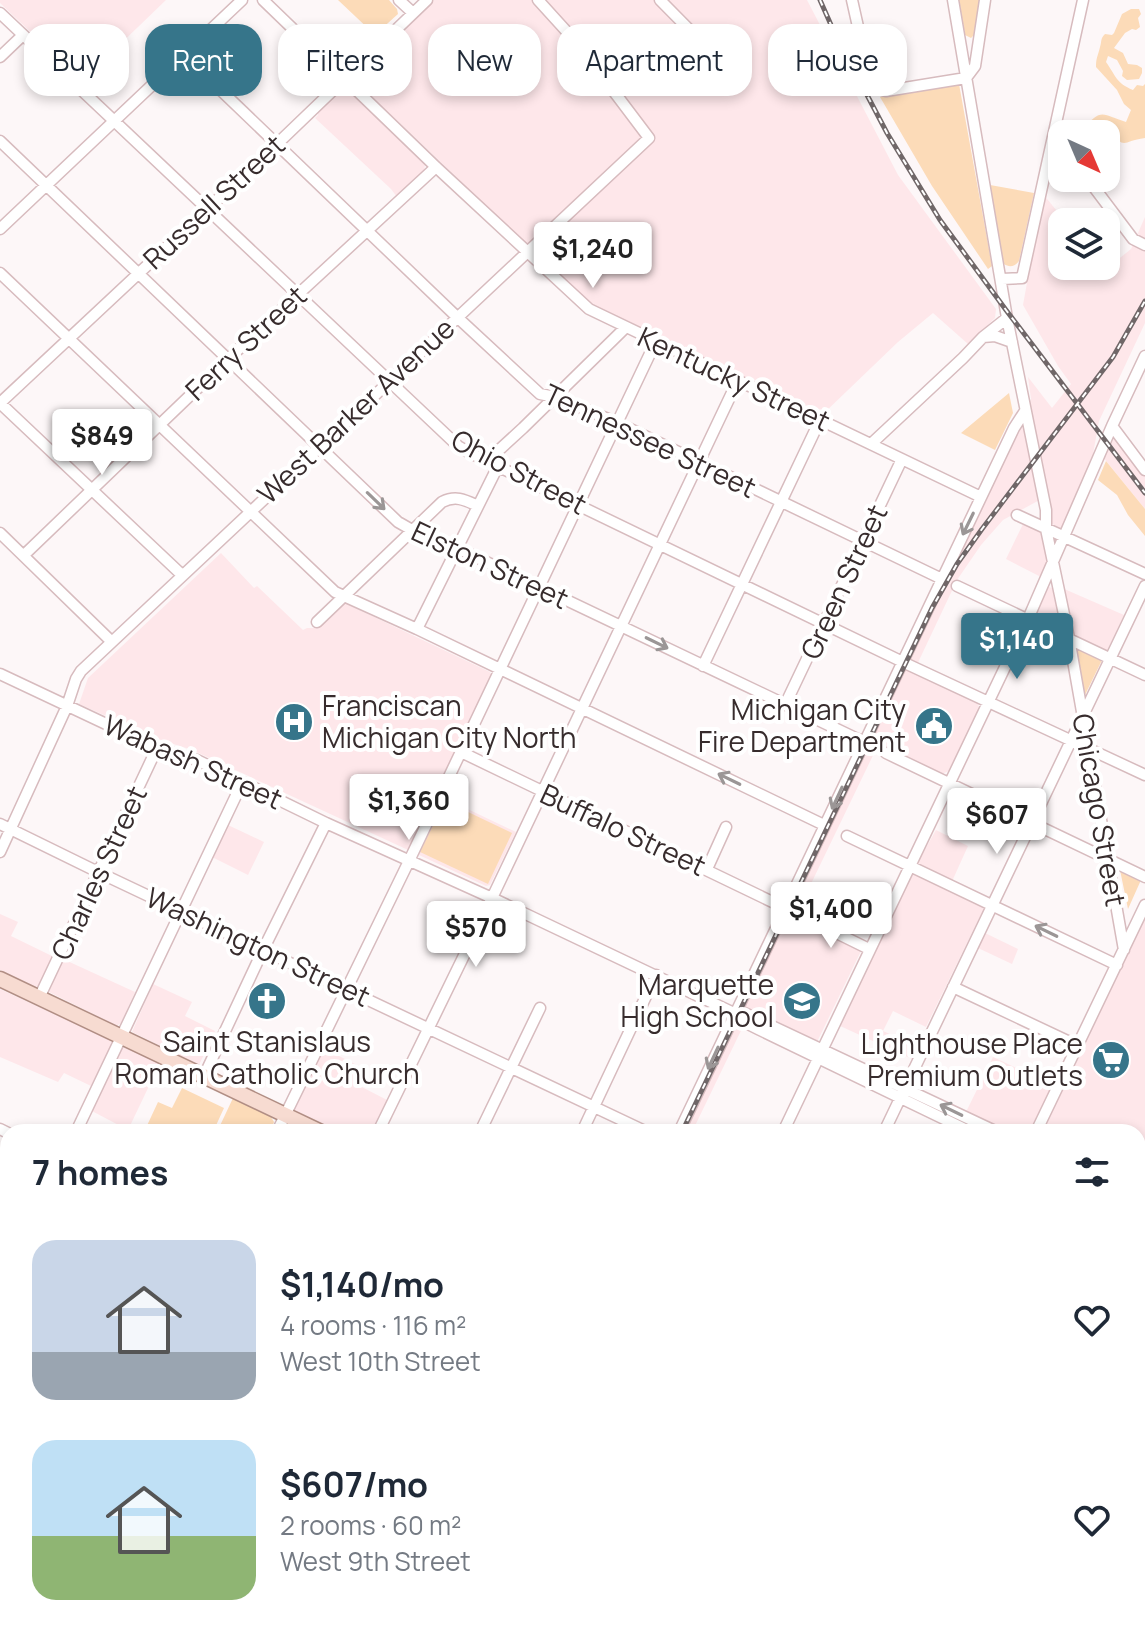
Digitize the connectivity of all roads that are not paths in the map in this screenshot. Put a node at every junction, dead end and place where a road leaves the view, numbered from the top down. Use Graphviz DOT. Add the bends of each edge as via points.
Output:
graph roads {
  1 [pos="242,0"];
  2 [pos="263,0"];
  3 [pos="399,0"];
  4 [pos="427,0"];
  5 [pos="538,0"];
  6 [pos="660,0"];
  7 [pos="852,0"];
  8 [pos="953,0"];
  9 [pos="985,0"];
  10 [pos="1083,0"];
  11 [pos="0,13"];
  12 [pos="413,13"];
  13 [pos="217,24"];
  14 [pos="288,24"];
  15 [pos="401,24"];
  16 [pos="684,24"];
  17 [pos="23,35"];
  18 [pos="0,57"];
  19 [pos="966,78"];
  20 [pos="145,92"];
  21 [pos="227,96"];
  22 [pos="326,96"];
  23 [pos="363,96"];
  24 [pos="1057,120"];
  25 [pos="115,121"];
  26 [pos="0,141"];
  27 [pos="277,144"];
  28 [pos="1048,160"];
  29 [pos="436,167"];
  30 [pos="47,185"];
  31 [pos="1098,192"];
  32 [pos="207,209"];
  33 [pos="0,229"];
  34 [pos="367,229"];
  35 [pos="1145,245"];
  36 [pos="526,252"];
  37 [pos="0,273"];
  38 [pos="138,274"];
  39 [pos="1002,279"];
  40 [pos="298,294"];
  41 [pos="457,317"];
  42 [pos="1007,318"];
  43 [pos="625,328"];
  44 [pos="983,337"];
  45 [pos="70,338"];
  46 [pos="656,341"];
  47 [pos="1012,342"];
  48 [pos="1145,356"];
  49 [pos="228,359"];
  50 [pos="738,380"];
  51 [pos="389,381"];
  52 [pos="555,397"];
  53 [pos="0,403"];
  54 [pos="1025,411"];
  55 [pos="820,420"];
  56 [pos="618,423"];
  57 [pos="160,425"];
  58 [pos="1112,426"];
  59 [pos="871,444"];
  60 [pos="320,447"];
  61 [pos="902,459"];
  62 [pos="493,464"];
  63 [pos="699,464"];
  64 [pos="1145,470"];
  65 [pos="90,490"];
  66 [pos="981,497"];
  67 [pos="781,502"];
  68 [pos="578,504"];
  69 [pos="478,506"];
  70 [pos="250,511"];
  71 [pos="1017,515"];
  72 [pos="1046,529"];
  73 [pos="412,530"];
  74 [pos="0,533"];
  75 [pos="1064,536"];
  76 [pos="863,540"];
  77 [pos="661,545"];
  78 [pos="457,548"];
  79 [pos="24,555"];
  80 [pos="1053,564"];
  81 [pos="1145,574"];
  82 [pos="182,575"];
  83 [pos="942,579"];
  84 [pos="742,584"];
  85 [pos="957,586"];
  86 [pos="1145,586"];
  87 [pos="539,587"];
  88 [pos="344,595"];
  89 [pos="1028,619"];
  90 [pos="317,622"];
  91 [pos="824,623"];
  92 [pos="621,626"];
  93 [pos="417,629"];
  94 [pos="1069,638"];
  95 [pos="112,642"];
  96 [pos="1110,658"];
  97 [pos="903,661"];
  98 [pos="703,666"];
  99 [pos="499,669"];
  100 [pos="0,674"];
  101 [pos="1145,675"];
  102 [pos="988,702"];
  103 [pos="785,705"];
  104 [pos="67,706"];
  105 [pos="582,709"];
  106 [pos="1082,718"];
  107 [pos="1072,741"];
  108 [pos="864,742"];
  109 [pos="157,748"];
  110 [pos="1087,748"];
  111 [pos="461,752"];
  112 [pos="886,753"];
  113 [pos="1145,775"];
  114 [pos="242,783"];
  115 [pos="950,784"];
  116 [pos="542,791"];
  117 [pos="1032,822"];
  118 [pos="326,823"];
  119 [pos="824,825"];
  120 [pos="5,826"];
  121 [pos="726,827"];
  122 [pos="847,836"];
  123 [pos="0,852"];
  124 [pos="1107,859"];
  125 [pos="409,861"];
  126 [pos="910,866"];
  127 [pos="707,869"];
  128 [pos="100,873"];
  129 [pos="1145,877"];
  130 [pos="492,898"];
  131 [pos="993,905"];
  132 [pos="1145,905"];
  133 [pos="785,908"];
  134 [pos="181,910"];
  135 [pos="808,919"];
  136 [pos="869,949"];
  137 [pos="263,950"];
  138 [pos="1124,950"];
  139 [pos="1117,965"];
  140 [pos="656,975"];
  141 [pos="0,979"];
  142 [pos="953,987"];
  143 [pos="345,989"];
  144 [pos="39,998"];
  145 [pos="540,1008"];
  146 [pos="734,1013"];
  147 [pos="428,1028"];
  148 [pos="121,1037"];
  149 [pos="1078,1046"];
  150 [pos="820,1054"];
  151 [pos="511,1068"];
  152 [pos="204,1076"];
  153 [pos="905,1088"];
  154 [pos="900,1099"];
  155 [pos="594,1107"];
  156 [pos="285,1115"];
  157 [pos="80,1124"];
  158 [pos="281,1124"];
  159 [pos="304,1124"];
  160 [pos="382,1124"];
  161 [pos="484,1124"];
  162 [pos="586,1124"];
  163 [pos="630,1124"];
  164 [pos="683,1124"];
  165 [pos="787,1124"];
  166 [pos="888,1124"];
  167 [pos="954,1124"];
  168 [pos="980,1124"];
  169 [pos="1040,1124"];
  1 -- 13 [label="street"];
  2 -- 14 [label="street, Kentucky Street"];
  3 -- 12 [label="street"];
  4 -- 12 [label="street, Russell Street"];
  5 -- 36 [label="street, West Barker Avenue" via="649,138"];
  6 -- 16 [label="street"];
  7 -- 19 [label="street" via="867,67 879,89"];
  8 -- 19 [label="street, Chicago Street"];
  9 -- 19 [label="street" via="975,66"];
  10 -- 24 [label="street"];
  11 -- 17 [label="street, Ohio Street"];
  12 -- 15 [label="street, Russell Street"];
  17 -- 18 [label="street"];
  17 -- 25 [label="street, Ohio Street"];
  19 -- 39 [label="street, Chicago Street"];
  20 -- 25 [label="street"];
  21 -- 27 [label="street, Tennessee Street"];
  22 -- 27 [label="street, Russell Street"];
  23 -- 29 [label="street, Kentucky Street"];
  25 -- 30 [label="street"];
  25 -- 32 [label="street, Ohio Street"];
  26 -- 30 [label="street, Elston Street"];
  27 -- 32 [label="street, Russell Street"];
  27 -- 34 [label="street, Tennessee Street"];
  28 -- 39 [label="street" via="1022,278"];
  29 -- 34 [label="street, Ferry Street"];
  29 -- 36 [label="street, Kentucky Street"];
  30 -- 33 [label="street"];
  30 -- 38 [label="street, Elston Street"];
  31 -- 35 [label="street" via="1133,239"];
  32 -- 38 [label="street, Russell Street"];
  32 -- 40 [label="street, Ohio Street"];
  34 -- 40 [label="street, Ferry Street"];
  34 -- 41 [label="street, Tennessee Street"];
  36 -- 41 [label="street, West Barker Avenue"];
  36 -- 43 [label="street, Kentucky Street" via="589,309"];
  37 -- 45 [label="street"];
  38 -- 45 [label="street, Russell Street"];
  38 -- 49 [label="street, Elston Street"];
  39 -- 42 [label="street, Chicago Street"];
  40 -- 49 [label="street, Ferry Street"];
  40 -- 51 [label="street, Ohio Street"];
  41 -- 51 [label="street, West Barker Avenue"];
  41 -- 52 [label="street, Tennessee Street" via="540,394"];
  42 -- 44 [label="street"];
  42 -- 47 [label="street, Chicago Street"];
  43 -- 46 [label="street, Kentucky Street"];
  43 -- 52 [label="street"];
  44 -- 47 [label="street"];
  44 -- 59 [label="street"];
  45 -- 53 [label="street, Russell Street"];
  45 -- 57 [label="street"];
  46 -- 50 [label="street, Kentucky Street"];
  46 -- 56 [label="street"];
  47 -- 54 [label="street, Chicago Street"];
  48 -- 58 [label="street"];
  49 -- 57 [label="street, Ferry Street"];
  49 -- 60 [label="street, Elston Street"];
  50 -- 55 [label="street, Kentucky Street"];
  50 -- 63 [label="street"];
  51 -- 60 [label="street, West Barker Avenue"];
  51 -- 62 [label="street, Ohio Street" via="446,437"];
  52 -- 56 [label="street, Tennessee Street"];
  52 -- 62 [label="street"];
  53 -- 65 [label="street"];
  54 -- 66 [label="street"];
  54 -- 72 [label="street, Chicago Street"];
  55 -- 59 [label="street, Kentucky Street"];
  55 -- 67 [label="street"];
  56 -- 63 [label="street, Tennessee Street"];
  56 -- 68 [label="street"];
  57 -- 65 [label="street, Ferry Street"];
  57 -- 70 [label="street"];
  58 -- 64 [label="street"];
  58 -- 75 [label="street"];
  59 -- 61 [label="street, Kentucky Street"];
  60 -- 70 [label="street, West Barker Avenue"];
  60 -- 73 [label="street, Elston Street, one-way"];
  61 -- 66 [label="street, Kentucky Street"];
  61 -- 76 [label="street, Green Street"];
  62 -- 68 [label="street, Ohio Street"];
  62 -- 69 [label="street"];
  63 -- 67 [label="street, Tennessee Street"];
  63 -- 77 [label="street"];
  65 -- 79 [label="street, Ferry Street"];
  65 -- 82 [label="street"];
  66 -- 83 [label="street, one-way"];
  67 -- 76 [label="street, Tennessee Street"];
  67 -- 84 [label="street"];
  68 -- 77 [label="street, Ohio Street"];
  68 -- 87 [label="street"];
  69 -- 73 [label="street" via="449,498"];
  69 -- 78 [label="street"];
  70 -- 82 [label="street, West Barker Avenue"];
  70 -- 88 [label="street"];
  71 -- 72 [label="street"];
  72 -- 75 [label="street"];
  72 -- 80 [label="street, Chicago Street"];
  73 -- 78 [label="street, Elston Street"];
  73 -- 88 [label="street"];
  74 -- 79 [label="street"];
  75 -- 80 [label="street"];
  75 -- 81 [label="street"];
  76 -- 83 [label="street, Tennessee Street"];
  76 -- 91 [label="street, Green Street"];
  77 -- 84 [label="street, Ohio Street"];
  77 -- 92 [label="street"];
  78 -- 87 [label="street, Elston Street"];
  78 -- 93 [label="street"];
  79 -- 95 [label="street"];
  80 -- 89 [label="street"];
  80 -- 94 [label="street, Chicago Street"];
  82 -- 95 [label="street, West Barker Avenue"];
  83 -- 97 [label="street"];
  84 -- 91 [label="street, Ohio Street"];
  84 -- 98 [label="street"];
  85 -- 89 [label="street"];
  86 -- 96 [label="street"];
  87 -- 92 [label="street, Elston Street"];
  87 -- 99 [label="street"];
  88 -- 90 [label="street"];
  88 -- 93 [label="street"];
  89 -- 94 [label="street"];
  89 -- 102 [label="street"];
  91 -- 97 [label="street, Ohio Street"];
  91 -- 103 [label="street, Green Street"];
  92 -- 98 [label="street, Elston Street, one-way"];
  92 -- 105 [label="street"];
  93 -- 99 [label="street"];
  94 -- 96 [label="street"];
  94 -- 106 [label="street, Chicago Street"];
  95 -- 104 [label="street, West Barker Avenue" via="81,671"];
  96 -- 101 [label="street"];
  96 -- 106 [label="street"];
  97 -- 102 [label="street, Ohio Street"];
  97 -- 108 [label="street"];
  98 -- 103 [label="street, Elston Street"];
  99 -- 105 [label="street"];
  99 -- 111 [label="street"];
  100 -- 104 [label="street, Wabash Street"];
  102 -- 107 [label="street, Ohio Street"];
  102 -- 115 [label="street"];
  103 -- 108 [label="street, Elston Street"];
  104 -- 109 [label="street, Wabash Street"];
  104 -- 120 [label="street, West Barker Avenue"];
  105 -- 116 [label="street"];
  119 -- 105 [label="street, one-way"];
  106 -- 107 [label="street"];
  106 -- 110 [label="street, Chicago Street"];
  107 -- 110 [label="street, Ohio Street"];
  107 -- 117 [label="street"];
  108 -- 119 [label="street, one-way"];
  109 -- 114 [label="street, Wabash Street" via="197,760"];
  109 -- 128 [label="street, Charles Street"];
  110 -- 113 [label="street, Ohio Street"];
  110 -- 124 [label="street, Chicago Street"];
  111 -- 116 [label="street, Buffalo Street"];
  111 -- 125 [label="street"];
  112 -- 115 [label="street"];
  114 -- 118 [label="street, Wabash Street"];
  114 -- 134 [label="street"];
  115 -- 117 [label="street"];
  115 -- 126 [label="street"];
  116 -- 127 [label="street, Buffalo Street"];
  116 -- 130 [label="street"];
  117 -- 124 [label="street"];
  117 -- 131 [label="street"];
  118 -- 125 [label="street, Wabash Street"];
  118 -- 137 [label="street"];
  119 -- 133 [label="street"];
  120 -- 123 [label="street, West Barker Avenue"];
  120 -- 128 [label="street, Washington Street"];
  121 -- 127 [label="street"];
  122 -- 126 [label="street"];
  124 -- 129 [label="street"];
  124 -- 138 [label="street, Chicago Street"];
  125 -- 130 [label="street, Wabash Street"];
  125 -- 143 [label="street"];
  126 -- 131 [label="street"];
  126 -- 136 [label="street"];
  127 -- 133 [label="street, Buffalo Street"];
  128 -- 134 [label="street, Washington Street"];
  128 -- 144 [label="street, Charles Street"];
  130 -- 140 [label="street, Wabash Street"];
  130 -- 147 [label="street"];
  139 -- 131 [label="street, one-way"];
  131 -- 142 [label="street"];
  132 -- 138 [label="street"];
  133 -- 146 [label="street"];
  134 -- 137 [label="street, Washington Street"];
  134 -- 148 [label="street"];
  135 -- 136 [label="street"];
  136 -- 150 [label="street"];
  137 -- 143 [label="street, Washington Street"];
  137 -- 152 [label="street"];
  138 -- 139 [label="street"];
  139 -- 149 [label="street"];
  140 -- 146 [label="street, Wabash Street"];
  140 -- 155 [label="street"];
  141 -- 144 [label="main road"];
  142 -- 149 [label="street"];
  142 -- 153 [label="street"];
  143 -- 147 [label="street, Washington Street"];
  143 -- 156 [label="street"];
  144 -- 148 [label="main road"];
  145 -- 151 [label="street"];
  146 -- 150 [label="street, Wabash Street" via="740,1011"];
  146 -- 164 [label="street, one-way"];
  147 -- 151 [label="street, Washington Street"];
  147 -- 160 [label="street"];
  148 -- 152 [label="main road"];
  148 -- 157 [label="street"];
  149 -- 169 [label="street"];
  150 -- 153 [label="street, Wabash Street"];
  150 -- 154 [label="street, Wabash Street"];
  150 -- 165 [label="street"];
  151 -- 155 [label="street, Washington Street"];
  151 -- 161 [label="street"];
  152 -- 156 [label="main road"];
  153 -- 154 [label="street"];
  168 -- 153 [label="street, Wabash Street, one-way"];
  154 -- 166 [label="street"];
  154 -- 167 [label="street, Wabash Street"];
  155 -- 162 [label="street"];
  155 -- 163 [label="street, Washington Street"];
  156 -- 158 [label="street"];
  156 -- 159 [label="main road"];
}
